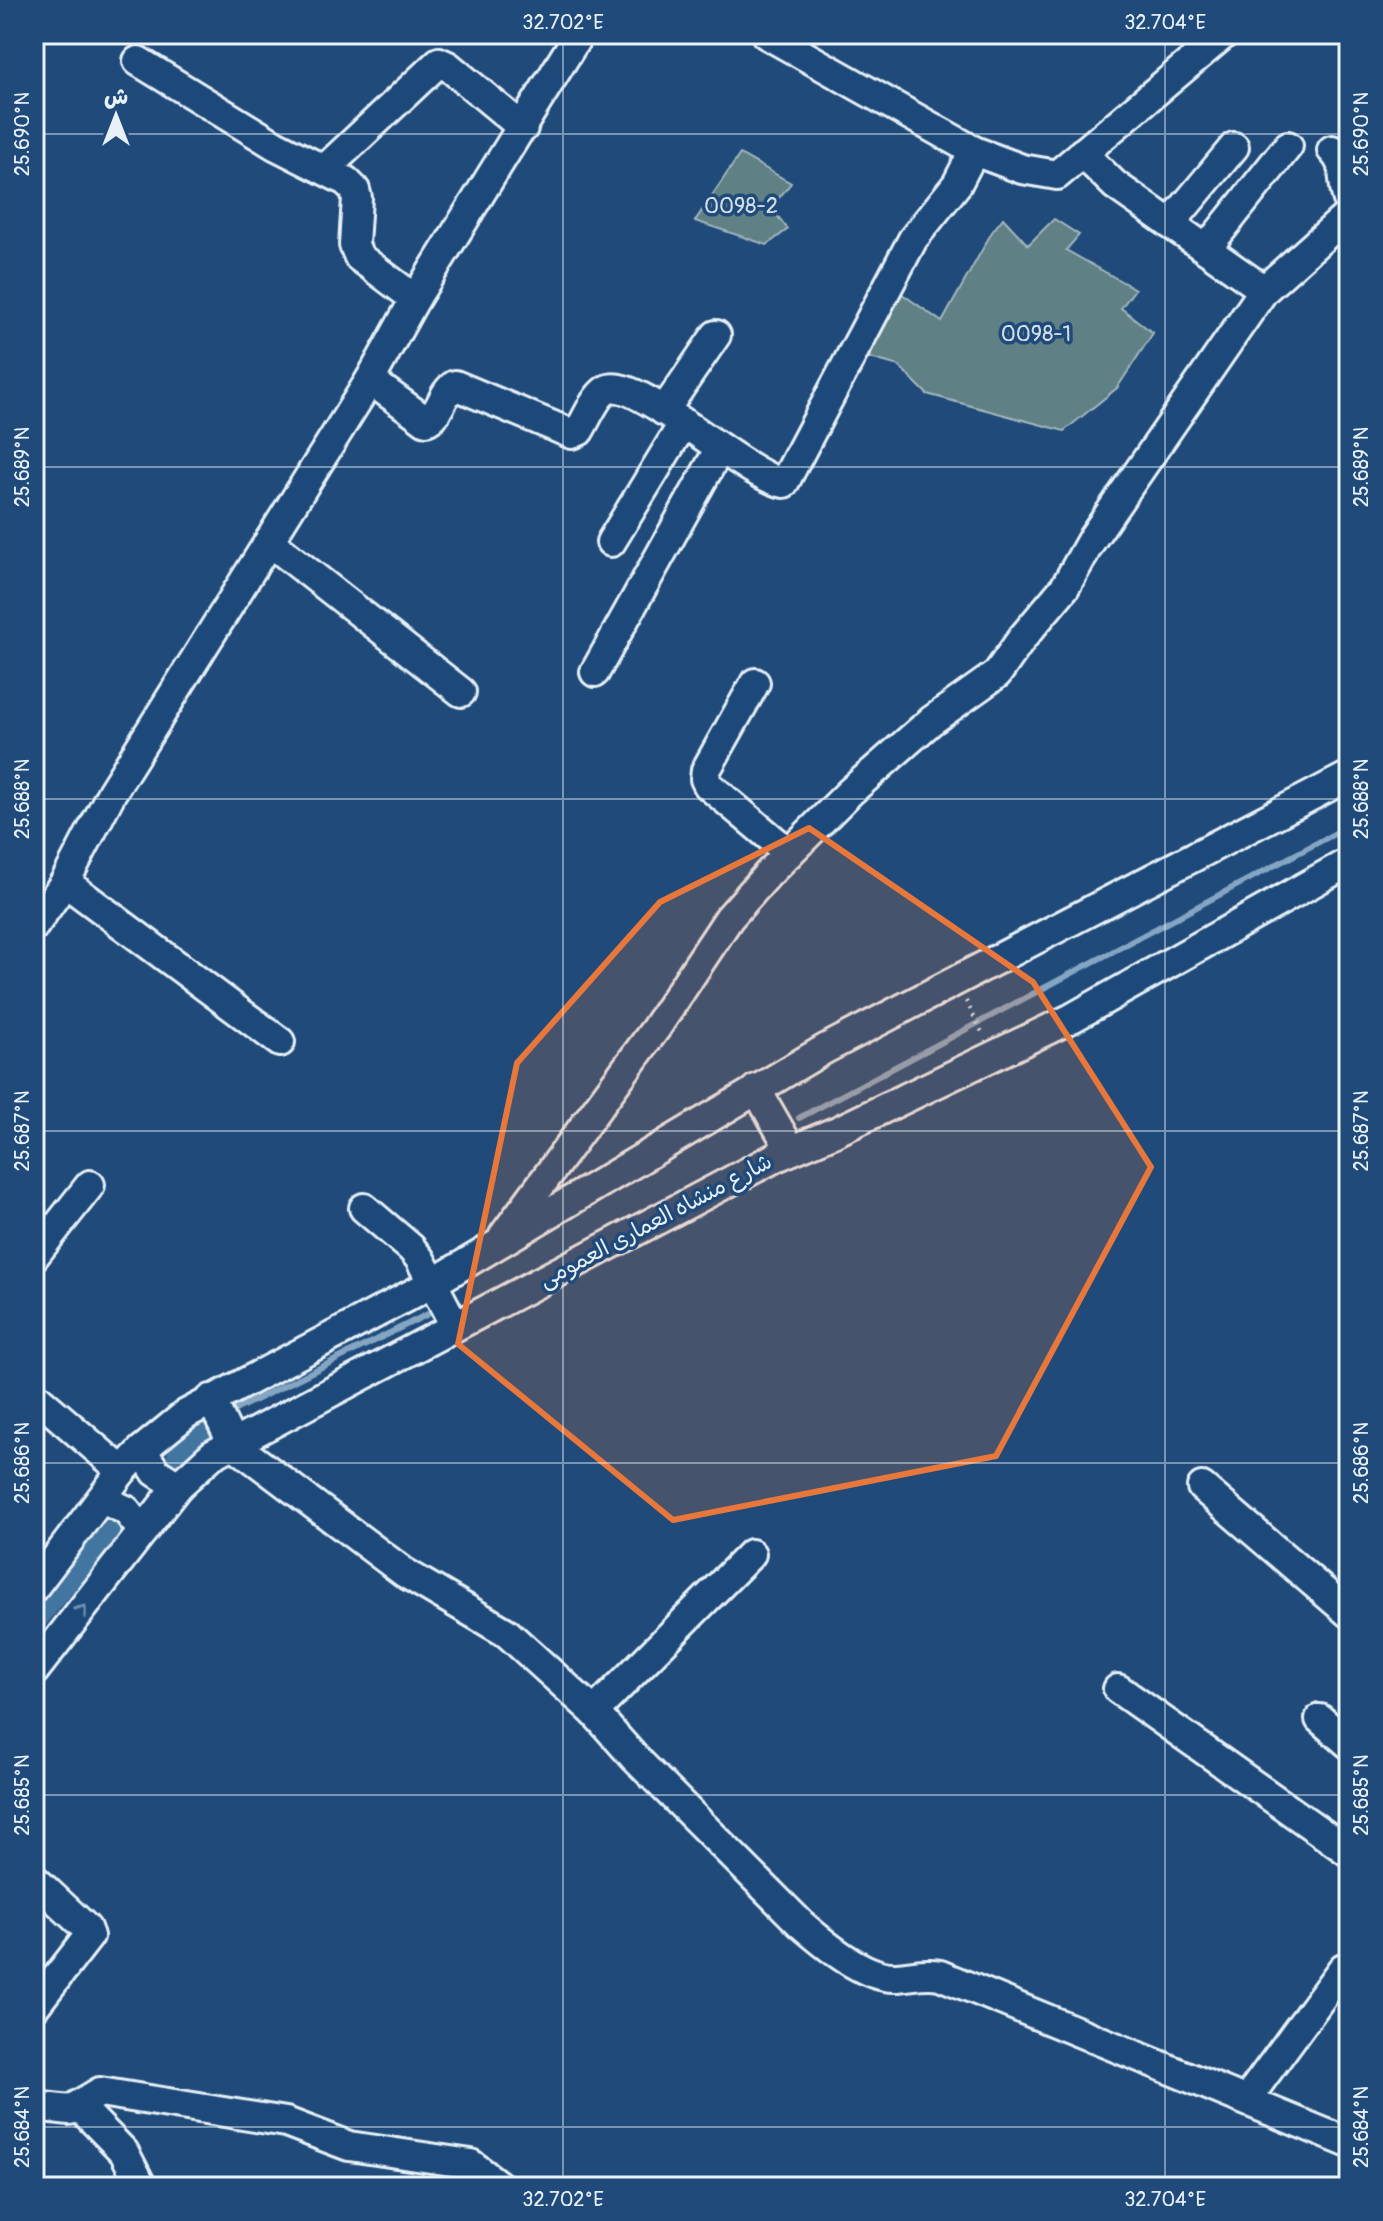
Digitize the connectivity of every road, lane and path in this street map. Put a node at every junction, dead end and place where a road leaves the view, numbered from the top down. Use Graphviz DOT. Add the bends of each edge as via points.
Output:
graph roads {
  1 [pos="579,34"];
  2 [pos="766,34"];
  3 [pos="1205,40"];
  4 [pos="138,61"];
  5 [pos="523,128"];
  6 [pos="1288,146"];
  7 [pos="1234,147"];
  8 [pos="1332,150"];
  9 [pos="974,151"];
  10 [pos="1082,153"];
  11 [pos="325,169"];
  12 [pos="1349,202"];
  13 [pos="1349,214"];
  14 [pos="1170,224"];
  15 [pos="1206,249"];
  16 [pos="1264,290"];
  17 [pos="415,299"];
  18 [pos="716,335"];
  19 [pos="370,380"];
  20 [pos="673,418"];
  21 [pos="720,448"];
  22 [pos="270,542"];
  23 [pos="611,542"];
  24 [pos="595,672"];
  25 [pos="755,683"];
  26 [pos="461,692"];
  27 [pos="1349,776"];
  28 [pos="789,853"];
  29 [pos="1349,862"];
  30 [pos="65,882"];
  31 [pos="34,926"];
  32 [pos="965,1000"];
  33 [pos="280,1042"];
  34 [pos="988,1043"];
  35 [pos="756,1089"];
  36 [pos="791,1150"];
  37 [pos="90,1185"];
  38 [pos="364,1208"];
  39 [pos="497,1245"];
  40 [pos="34,1256"];
  41 [pos="431,1284"];
  42 [pos="455,1326"];
  43 [pos="34,1395"];
  44 [pos="211,1399"];
  45 [pos="232,1443"];
  46 [pos="142,1450"];
  47 [pos="122,1471"];
  48 [pos="178,1486"];
  49 [pos="1202,1487"];
  50 [pos="101,1499"];
  51 [pos="143,1531"];
  52 [pos="751,1554"];
  53 [pos="34,1587"];
  54 [pos="1349,1613"];
  55 [pos="34,1671"];
  56 [pos="1118,1689"];
  57 [pos="594,1712"];
  58 [pos="1320,1719"];
  59 [pos="1349,1744"];
  60 [pos="1349,1852"];
  61 [pos="34,1879"];
  62 [pos="1349,1966"];
  63 [pos="34,2007"];
  64 [pos="1247,2099"];
  65 [pos="34,2106"];
  66 [pos="79,2106"];
  67 [pos="1349,2143"];
  68 [pos="142,2187"];
  69 [pos="501,2187"];
  1 -- 5 [label="street"];
  2 -- 9 [label="street"];
  3 -- 10 [label="street"];
  4 -- 11 [label="street" via="275,145"];
  5 -- 11 [label="street" via="439,62"];
  5 -- 17 [label="street"];
  6 -- 15 [label="street"];
  7 -- 14 [label="street"];
  8 -- 12 [label="street" via="1341,160"];
  9 -- 10 [label="street" via="1057,175"];
  9 -- 21 [label="street" via="957,184 913,239 784,483"];
  10 -- 14 [label="street" via="1115,185"];
  11 -- 17 [label="street" via="355,190 354,245 359,257"];
  13 -- 16 [label="street"];
  14 -- 15 [label="street"];
  15 -- 16 [label="street"];
  16 -- 28 [label="street" via="1092,539 1065,587 997,674 931,721"];
  17 -- 19 [label="street"];
  18 -- 20 [label="street"];
  19 -- 20 [label="street" via="426,421 455,385 572,434 612,388 642,396"];
  19 -- 22 [label="street"];
  20 -- 21 [label="street"];
  20 -- 23 [label="street"];
  21 -- 24 [label="street"];
  22 -- 26 [label="street"];
  22 -- 30 [label="street" via="112,792"];
  25 -- 28 [label="street" via="705,779"];
  27 -- 35 [label="street" via="894,1011"];
  28 -- 39 [label="street" via="711,942 656,1028"];
  29 -- 36 [label="street, شارع منشاه العمارى العمومى" via="1072,1018"];
  30 -- 31 [label="street"];
  30 -- 33 [label="street"];
  32 -- 34 [label="path"];
  35 -- 36 [label="street"];
  35 -- 39 [label="street"];
  36 -- 42 [label="street, شارع منشاه العمارى العمومى"];
  37 -- 40 [label="street"];
  38 -- 41 [label="street" via="411,1248"];
  39 -- 41 [label="street"];
  41 -- 42 [label="street"];
  41 -- 44 [label="street"];
  42 -- 45 [label="street, شارع منشاه العمارى العمومى"];
  43 -- 47 [label="street"];
  44 -- 45 [label="street"];
  44 -- 46 [label="street"];
  45 -- 48 [label="street, شارع منشاه العمارى العمومى"];
  45 -- 57 [label="street" via="405,1573 507,1633"];
  46 -- 47 [label="street"];
  46 -- 48 [label="street" via="156,1472"];
  47 -- 50 [label="street"];
  48 -- 51 [label="street, شارع منشاه العمارى العمومى"];
  49 -- 54 [label="street"];
  50 -- 51 [label="street" via="126,1510"];
  50 -- 53 [label="street"];
  55 -- 51 [label="street, شارع منشاه العمارى العمومى, one-way"];
  52 -- 57 [label="street"];
  56 -- 60 [label="street"];
  57 -- 64 [label="street" via="801,1924 850,1961 896,1978 925,1972 940,1975"];
  58 -- 59 [label="street"];
  61 -- 63 [label="street" via="89,1936"];
  62 -- 64 [label="street"];
  64 -- 67 [label="street"];
  65 -- 66 [label="street"];
  66 -- 68 [label="street" via="124,2152"];
  66 -- 69 [label="street" via="100,2092 286,2122 349,2146 471,2164"];
}
